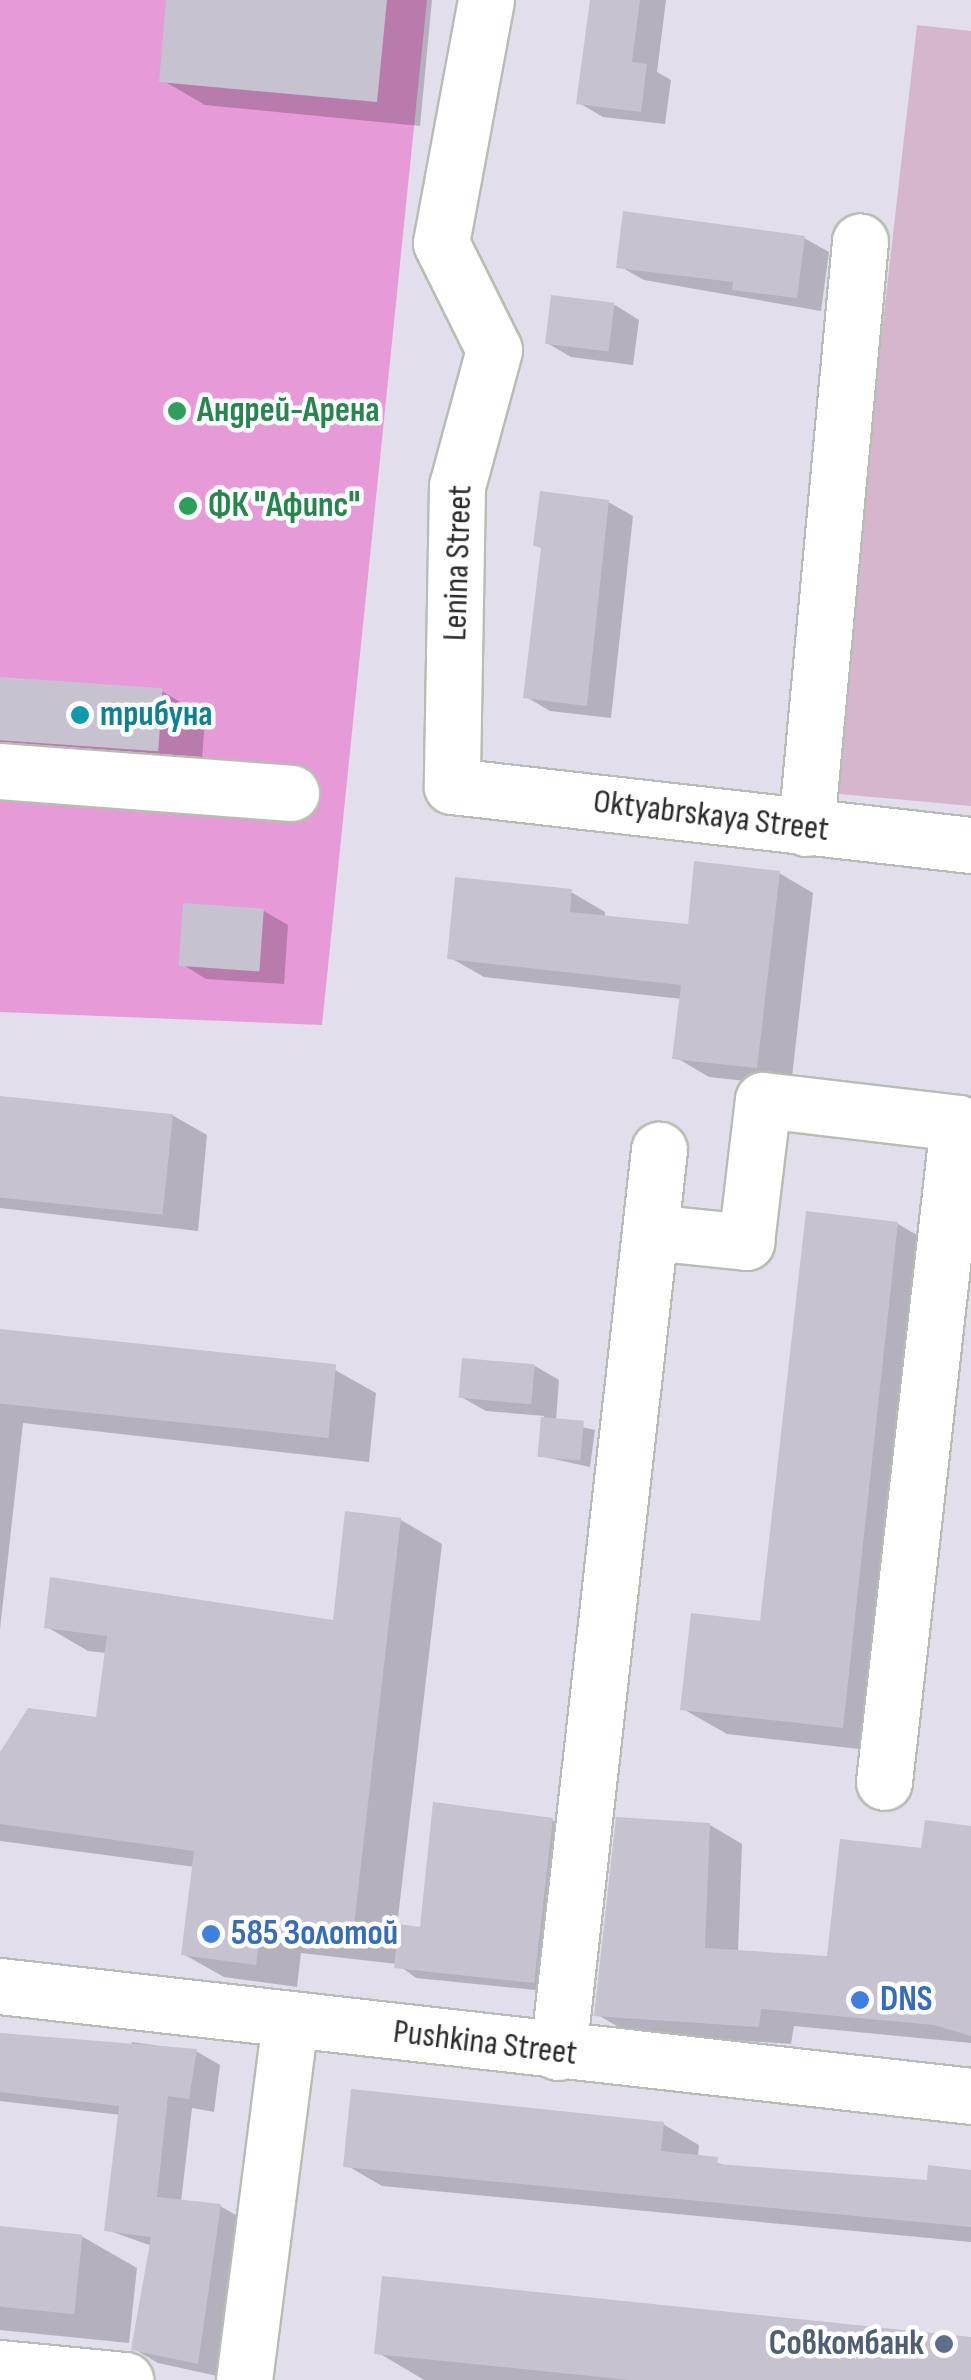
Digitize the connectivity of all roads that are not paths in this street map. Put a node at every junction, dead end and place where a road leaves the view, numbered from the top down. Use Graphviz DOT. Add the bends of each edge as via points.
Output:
graph roads {
  1 [pos="486,0"];
  2 [pos="860,241"];
  3 [pos="0,771"];
  4 [pos="452,786"];
  5 [pos="292,793"];
  6 [pos="806,828"];
  7 [pos="971,845"];
  8 [pos="659,1150"];
  9 [pos="650,1232"];
  10 [pos="884,1782"];
  11 [pos="0,1986"];
  12 [pos="290,2019"];
  13 [pos="558,2052"];
  14 [pos="971,2096"];
  15 [pos="0,2368"];
  16 [pos="106,2379"];
  17 [pos="244,2380"];
  1 -- 4 [label="street, Lenina Street" via="441,243 494,350 458,486"];
  2 -- 6 [label="street"];
  3 -- 5 [label="street"];
  4 -- 6 [label="street, Oktyabrskaya Street"];
  6 -- 7 [label="street, Oktyabrskaya Street"];
  8 -- 9 [label="street"];
  9 -- 10 [label="street" via="746,1242 762,1100 958,1122"];
  9 -- 13 [label="street"];
  11 -- 12 [label="street, Pushkina Street"];
  12 -- 13 [label="street, Pushkina Street"];
  12 -- 17 [label="street"];
  13 -- 14 [label="street, Pushkina Street"];
  15 -- 16 [label="street"];
}
